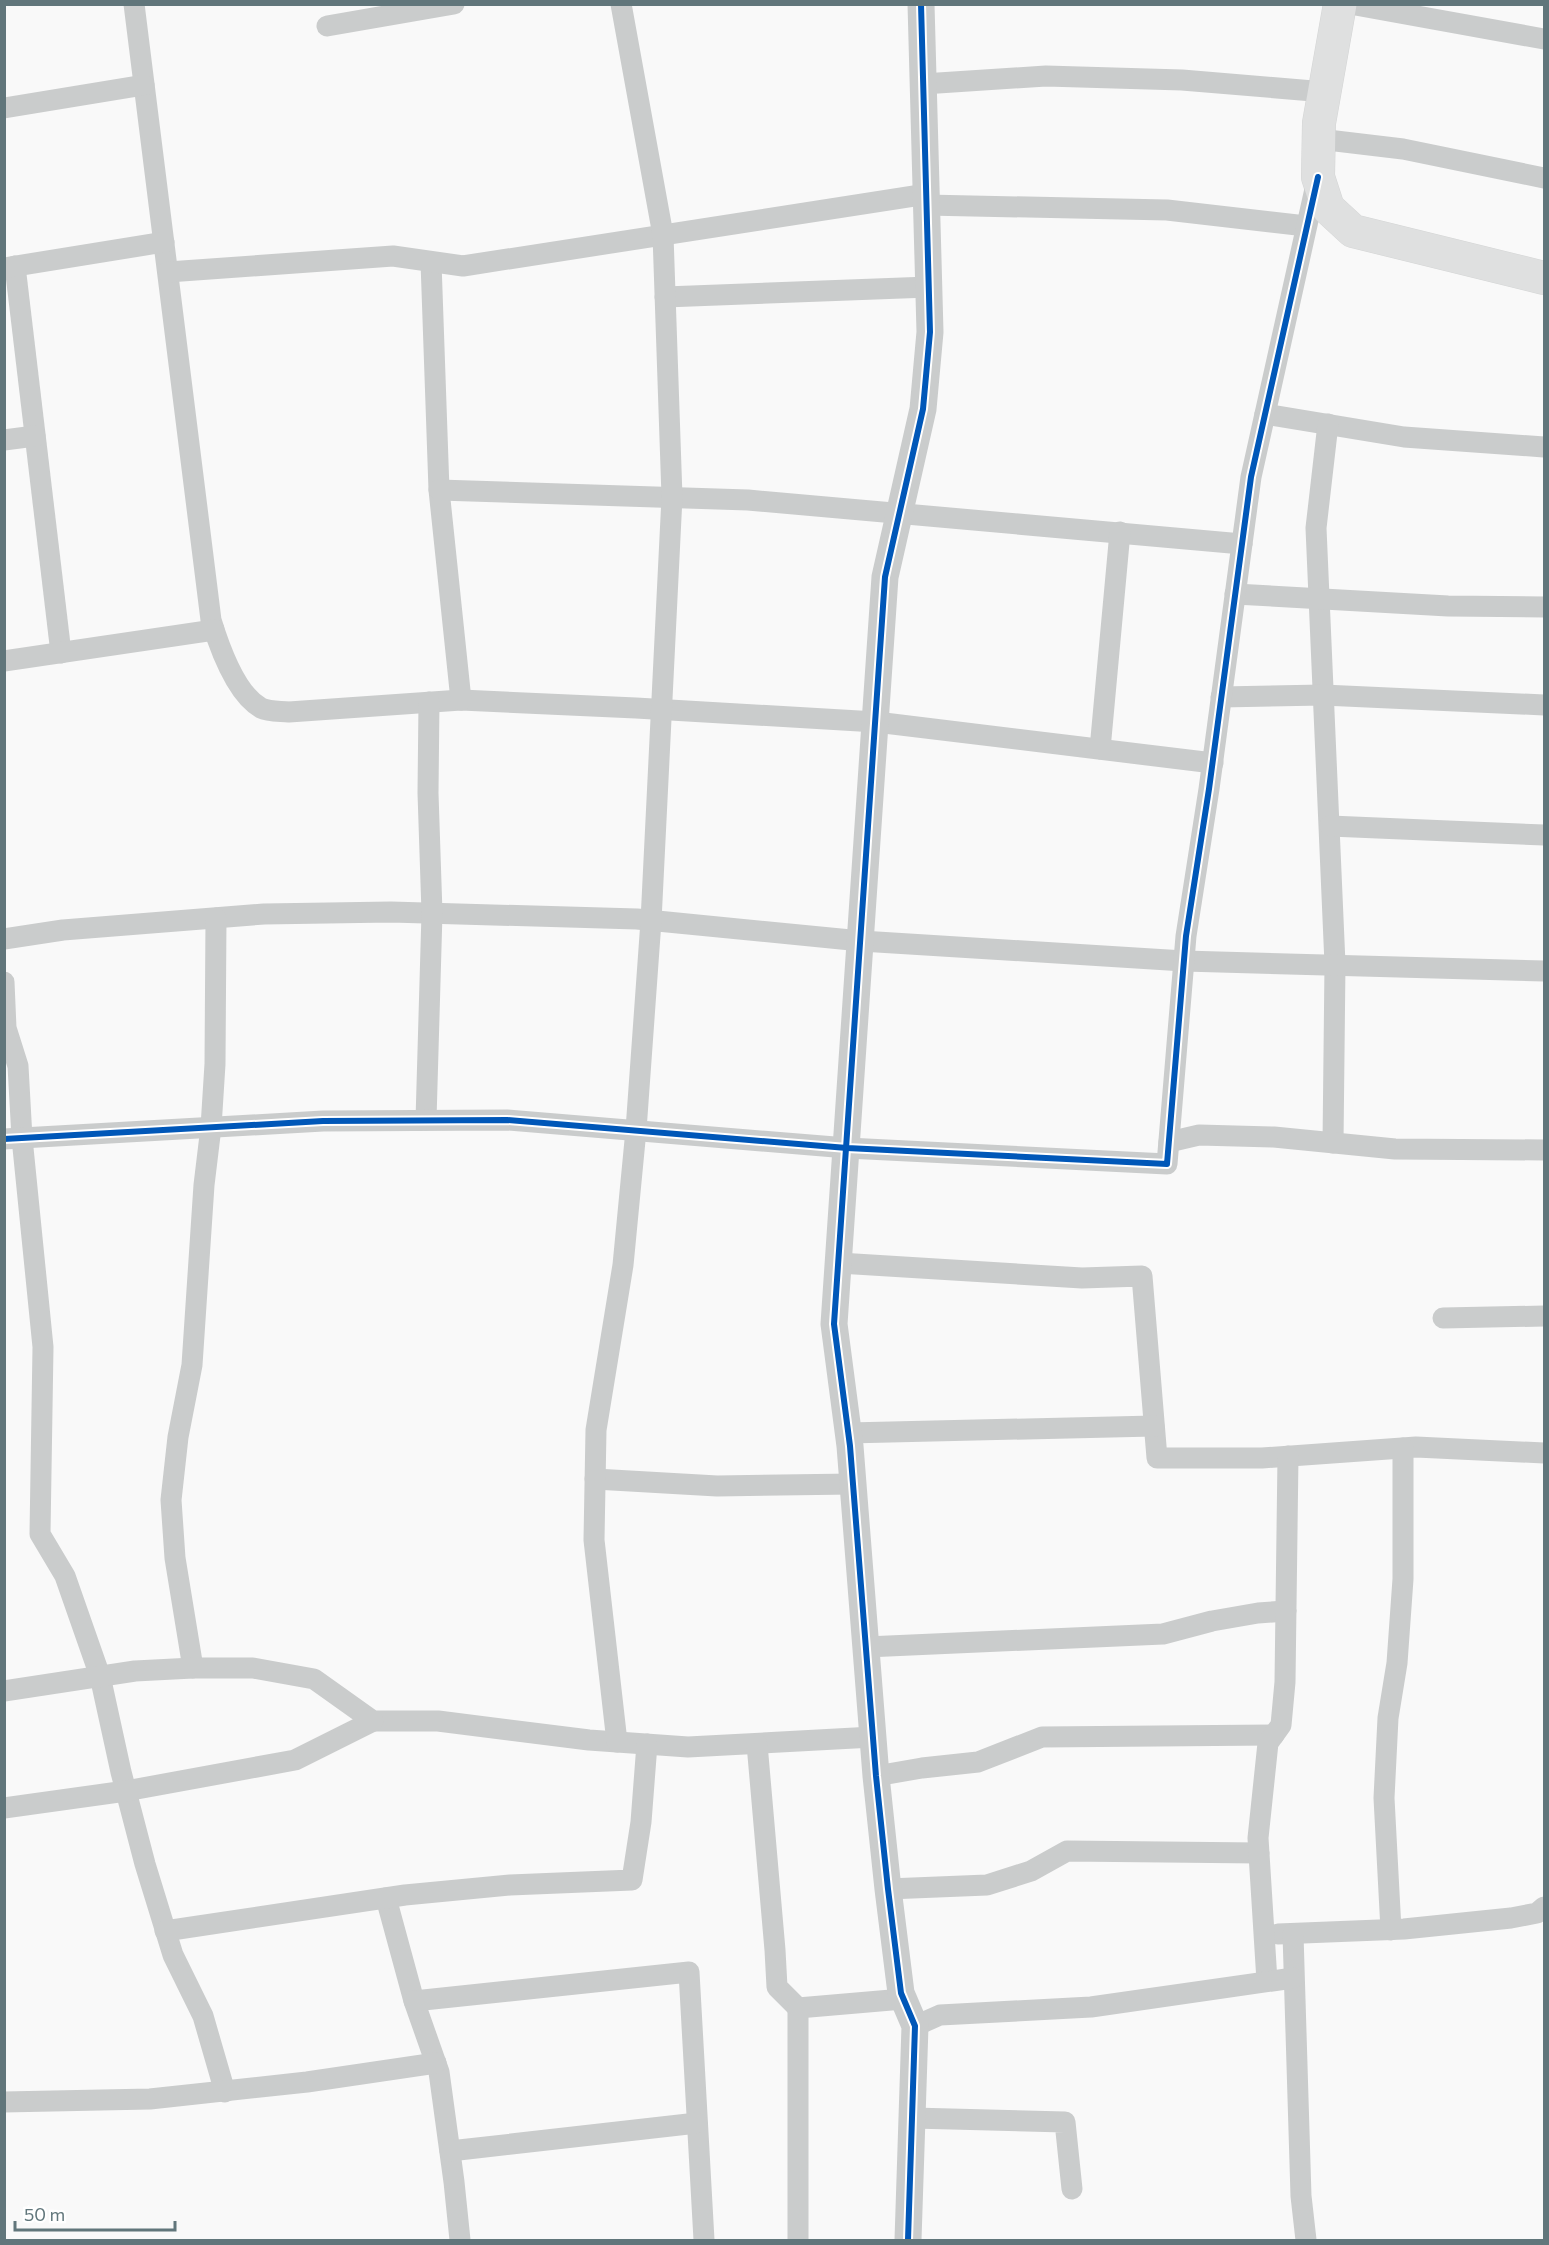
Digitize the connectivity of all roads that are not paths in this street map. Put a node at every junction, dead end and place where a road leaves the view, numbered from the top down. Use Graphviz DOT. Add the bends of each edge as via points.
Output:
graph roads {
  1 [pos="135,4"];
  2 [pos="454,4"];
  3 [pos="621,4"];
  4 [pos="921,4"];
  5 [pos="1340,4"];
  6 [pos="1350,4"];
  7 [pos="327,26"];
  8 [pos="1545,39"];
  9 [pos="923,84"];
  10 [pos="144,85"];
  11 [pos="1325,92"];
  12 [pos="4,108"];
  13 [pos="1319,139"];
  14 [pos="1318,177"];
  15 [pos="1545,178"];
  16 [pos="926,200"];
  17 [pos="1306,226"];
  18 [pos="663,235"];
  19 [pos="164,242"];
  20 [pos="431,262"];
  21 [pos="10,267"];
  22 [pos="168,272"];
  23 [pos="1545,278"];
  24 [pos="929,287"];
  25 [pos="665,297"];
  26 [pos="1265,414"];
  27 [pos="1328,424"];
  28 [pos="35,436"];
  29 [pos="4,441"];
  30 [pos="1545,447"];
  31 [pos="439,490"];
  32 [pos="672,497"];
  33 [pos="900,513"];
  34 [pos="1120,532"];
  35 [pos="1242,544"];
  36 [pos="1235,594"];
  37 [pos="1318,599"];
  38 [pos="1545,607"];
  39 [pos="214,630"];
  40 [pos="61,653"];
  41 [pos="4,662"];
  42 [pos="1323,695"];
  43 [pos="1221,697"];
  44 [pos="461,700"];
  45 [pos="429,702"];
  46 [pos="1545,705"];
  47 [pos="661,709"];
  48 [pos="876,722"];
  49 [pos="1100,749"];
  50 [pos="1213,763"];
  51 [pos="1330,826"];
  52 [pos="1545,835"];
  53 [pos="432,914"];
  54 [pos="216,918"];
  55 [pos="651,921"];
  56 [pos="4,939"];
  57 [pos="861,941"];
  58 [pos="1184,961"];
  59 [pos="1335,964"];
  60 [pos="1545,971"];
  61 [pos="4,982"];
  62 [pos="426,1120"];
  63 [pos="211,1127"];
  64 [pos="636,1130"];
  65 [pos="13,1139"];
  66 [pos="1169,1142"];
  67 [pos="1333,1143"];
  68 [pos="847,1149"];
  69 [pos="1545,1150"];
  70 [pos="839,1263"];
  71 [pos="1545,1316"];
  72 [pos="1443,1318"];
  73 [pos="1154,1426"];
  74 [pos="849,1433"];
  75 [pos="1403,1448"];
  76 [pos="1545,1453"];
  77 [pos="1288,1456"];
  78 [pos="595,1479"];
  79 [pos="853,1484"];
  80 [pos="1286,1611"];
  81 [pos="866,1647"];
  82 [pos="194,1668"];
  83 [pos="100,1676"];
  84 [pos="4,1692"];
  85 [pos="373,1721"];
  86 [pos="1274,1736"];
  87 [pos="873,1737"];
  88 [pos="617,1742"];
  89 [pos="646,1744"];
  90 [pos="757,1744"];
  91 [pos="876,1776"];
  92 [pos="126,1791"];
  93 [pos="4,1808"];
  94 [pos="1259,1853"];
  95 [pos="888,1889"];
  96 [pos="386,1898"];
  97 [pos="1545,1907"];
  98 [pos="1391,1930"];
  99 [pos="165,1931"];
  100 [pos="1293,1934"];
  101 [pos="1264,1935"];
  102 [pos="1293,1978"];
  103 [pos="1268,1981"];
  104 [pos="903,1999"];
  105 [pos="414,2001"];
  106 [pos="798,2008"];
  107 [pos="915,2026"];
  108 [pos="435,2063"];
  109 [pos="225,2092"];
  110 [pos="4,2102"];
  111 [pos="913,2118"];
  112 [pos="697,2123"];
  113 [pos="450,2151"];
  114 [pos="1072,2189"];
  115 [pos="460,2241"];
  116 [pos="704,2241"];
  117 [pos="798,2241"];
  118 [pos="908,2241"];
  119 [pos="1306,2241"];
  1 -- 10 [label="street"];
  2 -- 7 [label="street"];
  3 -- 18 [label="street"];
  4 -- 9 [label="street"];
  5 -- 11 [label="highway"];
  6 -- 8 [label="street"];
  9 -- 11 [label="street" via="1046,76 1182,80"];
  9 -- 16 [label="street"];
  10 -- 12 [label="street"];
  10 -- 19 [label="street"];
  11 -- 13 [label="highway"];
  13 -- 14 [label="highway"];
  13 -- 15 [label="street" via="1403,149"];
  14 -- 17 [label="street"];
  14 -- 23 [label="highway" via="1328,208 1353,231"];
  16 -- 17 [label="street" via="1167,210"];
  16 -- 18 [label="street"];
  16 -- 24 [label="street"];
  17 -- 26 [label="street"];
  18 -- 20 [label="street" via="463,266"];
  18 -- 25 [label="street"];
  19 -- 21 [label="street"];
  19 -- 22 [label="street"];
  20 -- 22 [label="street" via="393,256"];
  20 -- 31 [label="street"];
  21 -- 28 [label="street"];
  22 -- 39 [label="street"];
  24 -- 25 [label="street"];
  24 -- 33 [label="street" via="930,332 923,409"];
  25 -- 32 [label="street"];
  26 -- 27 [label="street"];
  26 -- 35 [label="street"];
  27 -- 30 [label="street" via="1404,437"];
  27 -- 37 [label="street" via="1316,528"];
  28 -- 29 [label="street"];
  28 -- 40 [label="street"];
  31 -- 32 [label="street"];
  31 -- 44 [label="street"];
  32 -- 33 [label="street"];
  32 -- 47 [label="street"];
  33 -- 34 [label="street"];
  33 -- 48 [label="street" via="885,577"];
  34 -- 35 [label="street"];
  34 -- 49 [label="street"];
  35 -- 36 [label="street"];
  36 -- 37 [label="street"];
  36 -- 43 [label="street"];
  37 -- 38 [label="street"];
  37 -- 42 [label="street"];
  39 -- 40 [label="street"];
  39 -- 45 [label="street" via="235,676 251,700 264,709 289,712"];
  40 -- 41 [label="street"];
  42 -- 43 [label="street"];
  42 -- 46 [label="street"];
  42 -- 51 [label="street"];
  43 -- 50 [label="street"];
  44 -- 45 [label="street"];
  44 -- 47 [label="street"];
  45 -- 53 [label="street"];
  47 -- 48 [label="street"];
  47 -- 55 [label="street"];
  48 -- 49 [label="street"];
  48 -- 57 [label="street"];
  49 -- 50 [label="street"];
  50 -- 58 [label="street"];
  51 -- 52 [label="street"];
  51 -- 59 [label="street"];
  53 -- 54 [label="street" via="264,914"];
  53 -- 55 [label="street"];
  53 -- 62 [label="street"];
  54 -- 56 [label="street" via="63,930"];
  54 -- 63 [label="street"];
  55 -- 57 [label="street"];
  55 -- 64 [label="street"];
  57 -- 58 [label="street"];
  57 -- 68 [label="street"];
  58 -- 59 [label="street"];
  58 -- 66 [label="street"];
  59 -- 60 [label="street"];
  59 -- 67 [label="street"];
  61 -- 65 [label="street" via="6,1028 18,1066"];
  62 -- 63 [label="street"];
  62 -- 64 [label="street" via="507,1120"];
  63 -- 65 [label="street"];
  63 -- 82 [label="street" via="192,1365 171,1500 175,1558"];
  64 -- 68 [label="street"];
  64 -- 78 [label="street" via="623,1265 596,1430"];
  65 -- 83 [label="street" via="44,1347 40,1534 65,1576"];
  66 -- 67 [label="street" via="1199,1136"];
  66 -- 68 [label="street" via="1167,1164"];
  67 -- 69 [label="street" via="1395,1149"];
  68 -- 70 [label="street"];
  70 -- 73 [label="street" via="1082,1278 1142,1276"];
  70 -- 74 [label="street" via="834,1324"];
  71 -- 72 [label="street"];
  73 -- 74 [label="street"];
  73 -- 77 [label="street" via="1157,1458"];
  74 -- 79 [label="street"];
  75 -- 76 [label="street"];
  75 -- 77 [label="street"];
  75 -- 98 [label="street" via="1403,1579 1384,1798"];
  77 -- 80 [label="street"];
  78 -- 79 [label="street" via="717,1486"];
  78 -- 88 [label="street" via="594,1540"];
  79 -- 81 [label="street"];
  80 -- 81 [label="street" via="1212,1621 1163,1634"];
  80 -- 86 [label="street" via="1281,1725"];
  81 -- 87 [label="street"];
  82 -- 83 [label="street"];
  82 -- 85 [label="street" via="253,1668 314,1679"];
  83 -- 84 [label="street"];
  83 -- 92 [label="street"];
  85 -- 88 [label="street" via="438,1721"];
  85 -- 92 [label="street" via="295,1760"];
  86 -- 91 [label="street" via="1042,1737 978,1762"];
  86 -- 94 [label="street" via="1268,1743"];
  87 -- 90 [label="street"];
  87 -- 91 [label="street"];
  88 -- 89 [label="street"];
  89 -- 90 [label="street"];
  89 -- 96 [label="street" via="632,1880 510,1885"];
  90 -- 106 [label="street" via="777,1988"];
  91 -- 95 [label="street"];
  92 -- 93 [label="street"];
  92 -- 99 [label="street"];
  94 -- 95 [label="street" via="1067,1851 1031,1871 987,1884"];
  94 -- 101 [label="street"];
  95 -- 104 [label="street"];
  96 -- 99 [label="street"];
  96 -- 105 [label="street"];
  97 -- 98 [label="street" via="1537,1913 1511,1918"];
  98 -- 100 [label="street"];
  99 -- 109 [label="street" via="203,2016"];
  100 -- 101 [label="street"];
  100 -- 102 [label="street"];
  101 -- 103 [label="street"];
  102 -- 103 [label="street"];
  102 -- 119 [label="street"];
  103 -- 107 [label="street" via="1091,2007 940,2014"];
  104 -- 106 [label="street"];
  104 -- 107 [label="street"];
  105 -- 108 [label="street"];
  105 -- 112 [label="street" via="689,1972"];
  106 -- 117 [label="street"];
  107 -- 111 [label="street"];
  108 -- 109 [label="street"];
  108 -- 113 [label="street"];
  109 -- 110 [label="street" via="150,2099"];
  111 -- 114 [label="street" via="1065,2122"];
  111 -- 118 [label="street"];
  112 -- 113 [label="street"];
  112 -- 116 [label="street"];
  113 -- 115 [label="street"];
}
